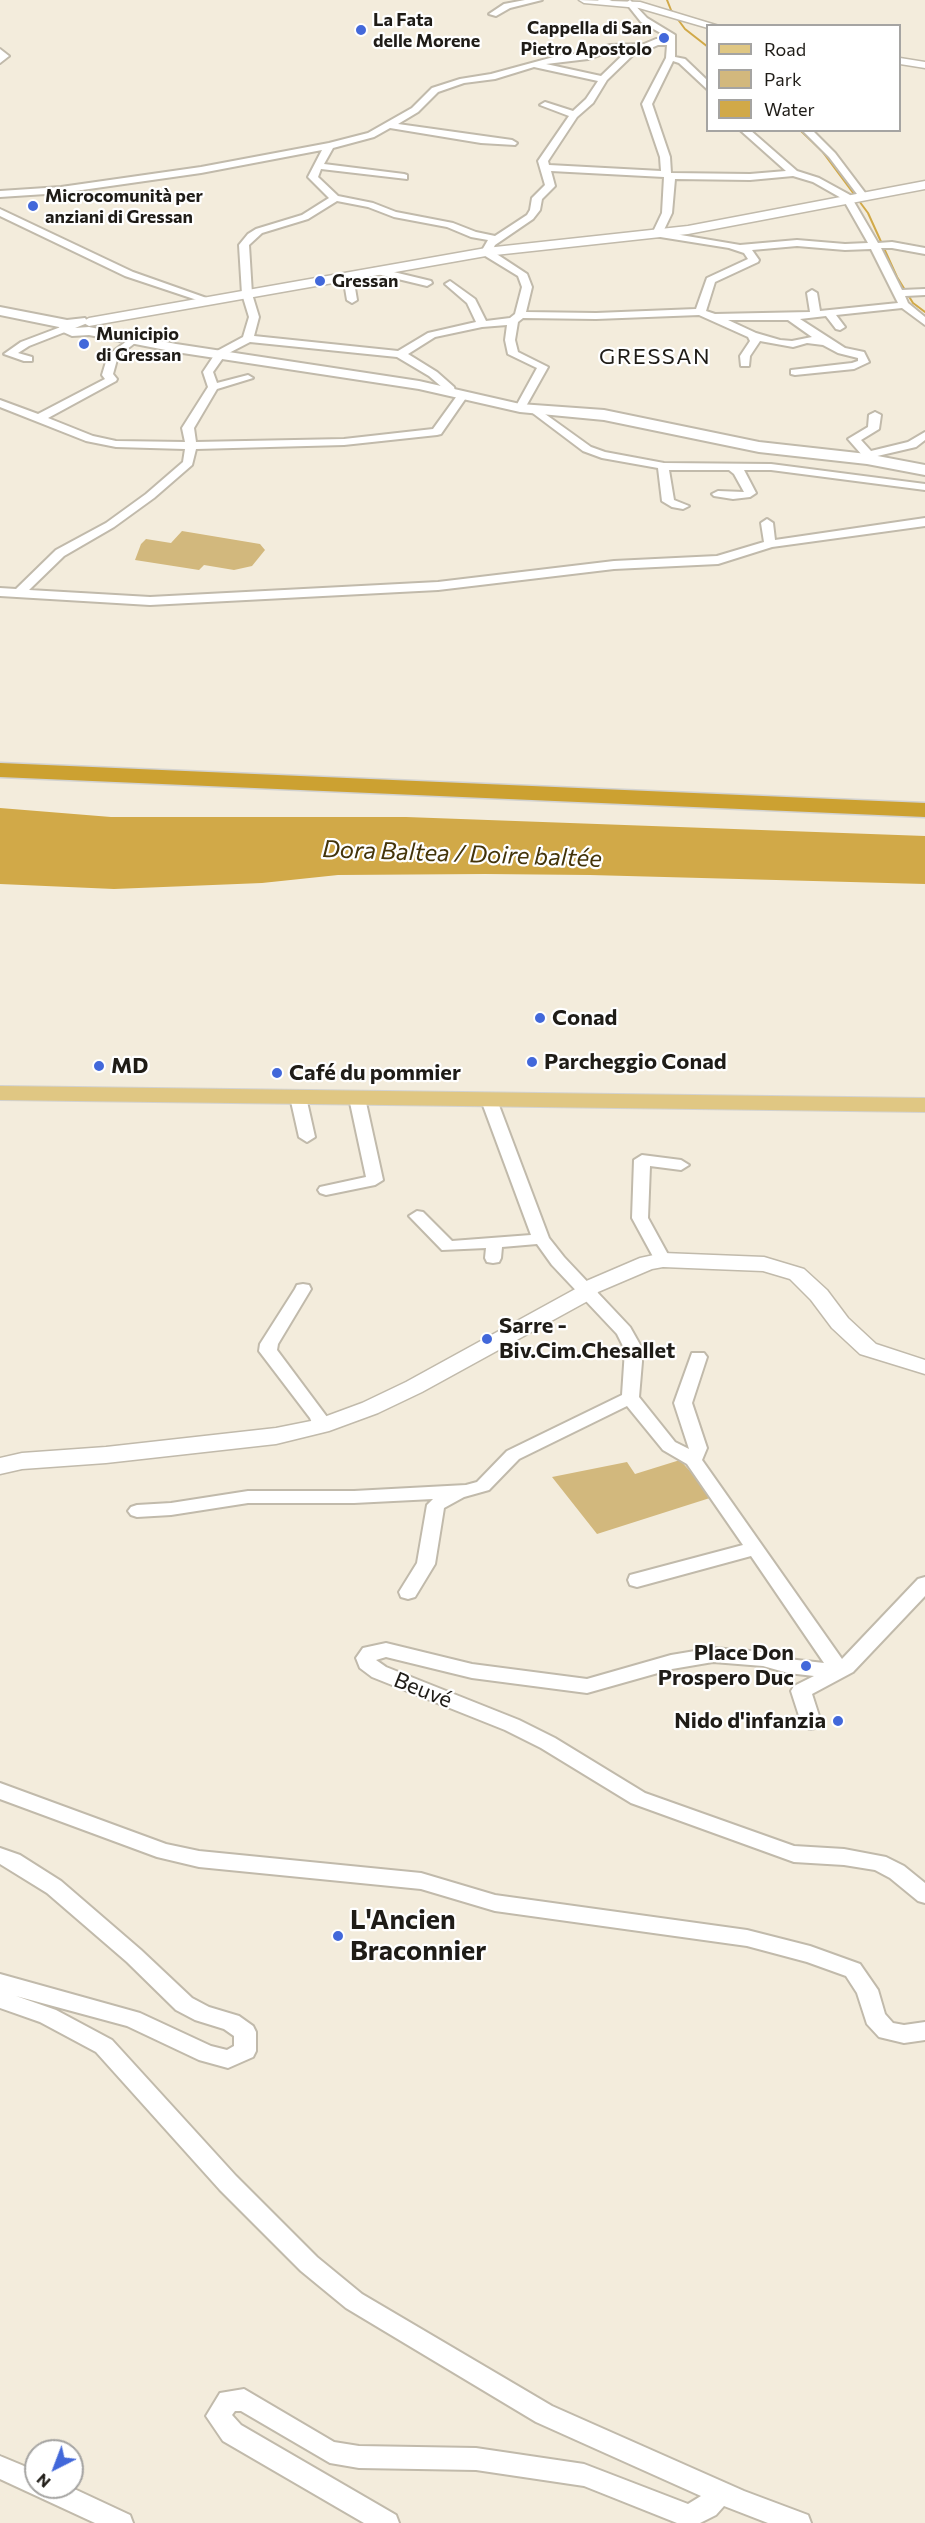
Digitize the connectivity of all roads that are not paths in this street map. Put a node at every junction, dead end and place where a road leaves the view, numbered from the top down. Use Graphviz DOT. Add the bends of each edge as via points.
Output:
graph roads {
  1 [pos="538,0"];
  2 [pos="584,0"];
  3 [pos="604,0"];
  4 [pos="630,3"];
  5 [pos="493,14"];
  6 [pos="708,24"];
  7 [pos="672,42"];
  8 [pos="636,47"];
  9 [pos="0,52"];
  10 [pos="670,58"];
  11 [pos="0,60"];
  12 [pos="901,61"];
  13 [pos="534,64"];
  14 [pos="925,65"];
  15 [pos="603,79"];
  16 [pos="706,85"];
  17 [pos="545,105"];
  18 [pos="574,115"];
  19 [pos="389,125"];
  20 [pos="746,132"];
  21 [pos="808,132"];
  22 [pos="512,143"];
  23 [pos="330,146"];
  24 [pos="317,166"];
  25 [pos="546,168"];
  26 [pos="794,173"];
  27 [pos="668,175"];
  28 [pos="404,177"];
  29 [pos="925,184"];
  30 [pos="0,194"];
  31 [pos="863,196"];
  32 [pos="335,198"];
  33 [pos="848,199"];
  34 [pos="0,212"];
  35 [pos="657,234"];
  36 [pos="497,239"];
  37 [pos="874,245"];
  38 [pos="740,248"];
  39 [pos="925,251"];
  40 [pos="486,252"];
  41 [pos="376,272"];
  42 [pos="348,276"];
  43 [pos="427,283"];
  44 [pos="450,284"];
  45 [pos="922,292"];
  46 [pos="812,293"];
  47 [pos="898,293"];
  48 [pos="247,294"];
  49 [pos="352,300"];
  50 [pos="210,301"];
  51 [pos="904,305"];
  52 [pos="0,311"];
  53 [pos="700,312"];
  54 [pos="829,313"];
  55 [pos="815,314"];
  56 [pos="714,317"];
  57 [pos="790,317"];
  58 [pos="516,318"];
  59 [pos="925,322"];
  60 [pos="482,324"];
  61 [pos="66,326"];
  62 [pos="89,326"];
  63 [pos="840,327"];
  64 [pos="752,335"];
  65 [pos="248,339"];
  66 [pos="131,341"];
  67 [pos="825,342"];
  68 [pos="400,354"];
  69 [pos="220,355"];
  70 [pos="28,359"];
  71 [pos="745,364"];
  72 [pos="795,372"];
  73 [pos="248,378"];
  74 [pos="226,384"];
  75 [pos="213,387"];
  76 [pos="251,390"];
  77 [pos="456,393"];
  78 [pos="0,403"];
  79 [pos="527,408"];
  80 [pos="875,415"];
  81 [pos="38,419"];
  82 [pos="925,435"];
  83 [pos="190,446"];
  84 [pos="868,457"];
  85 [pos="664,466"];
  86 [pos="732,467"];
  87 [pos="925,470"];
  88 [pos="925,488"];
  89 [pos="718,494"];
  90 [pos="683,506"];
  91 [pos="925,522"];
  92 [pos="767,523"];
  93 [pos="770,544"];
  94 [pos="0,592"];
  95 [pos="19,593"];
  96 [pos="0,770"];
  97 [pos="0,778"];
  98 [pos="925,810"];
  99 [pos="925,817"];
  100 [pos="0,1093"];
  101 [pos="298,1097"];
  102 [pos="357,1098"];
  103 [pos="489,1100"];
  104 [pos="925,1105"];
  105 [pos="307,1137"];
  106 [pos="681,1165"];
  107 [pos="326,1190"];
  108 [pos="417,1216"];
  109 [pos="541,1239"];
  110 [pos="663,1260"];
  111 [pos="303,1289"];
  112 [pos="587,1292"];
  113 [pos="698,1357"];
  114 [pos="925,1367"];
  115 [pos="630,1398"];
  116 [pos="321,1426"];
  117 [pos="693,1460"];
  118 [pos="0,1466"];
  119 [pos="466,1491"];
  120 [pos="137,1511"];
  121 [pos="754,1549"];
  122 [pos="637,1580"];
  123 [pos="925,1584"];
  124 [pos="408,1592"];
  125 [pos="835,1671"];
  126 [pos="811,1722"];
  127 [pos="0,1791"];
  128 [pos="0,1857"];
  129 [pos="925,1895"];
  130 [pos="0,1983"];
  131 [pos="0,1999"];
  132 [pos="925,2031"];
  133 [pos="0,2467"];
  134 [pos="24,2478"];
  135 [pos="721,2492"];
  136 [pos="70,2499"];
  137 [pos="121,2523"];
  138 [pos="387,2523"];
  139 [pos="799,2523"];
  1 -- 5 [label="street" via="507,6"];
  2 -- 3 [label="street"];
  3 -- 4 [label="street"];
  4 -- 6 [label="street"];
  4 -- 7 [label="street" via="644,20 669,34"];
  7 -- 8 [label="street"];
  7 -- 10 [label="street"];
  8 -- 13 [label="street" via="610,48 588,56"];
  8 -- 15 [label="street"];
  9 -- 11 [label="street" via="5,56"];
  10 -- 16 [label="street" via="682,61"];
  10 -- 27 [label="street" via="647,104"];
  12 -- 14 [label="street"];
  13 -- 15 [label="street"];
  13 -- 19 [label="street" via="435,90 415,110"];
  15 -- 18 [label="street" via="590,101"];
  17 -- 18 [label="street"];
  18 -- 25 [label="street" via="543,161"];
  19 -- 22 [label="street"];
  19 -- 23 [label="street" via="371,135"];
  20 -- 26 [label="street"];
  21 -- 31 [label="street" via="832,155"];
  23 -- 24 [label="street"];
  23 -- 30 [label="street" via="201,170 61,190"];
  24 -- 28 [label="street"];
  24 -- 32 [label="street" via="313,177"];
  25 -- 27 [label="street"];
  25 -- 36 [label="street" via="550,186 537,198 535,210"];
  26 -- 27 [label="street" via="750,177"];
  26 -- 33 [label="street" via="816,180"];
  27 -- 35 [label="street" via="667,213"];
  29 -- 31 [label="street"];
  31 -- 33 [label="street"];
  32 -- 36 [label="street"];
  32 -- 48 [label="street" via="305,217 259,231 246,241"];
  33 -- 35 [label="street"];
  33 -- 37 [label="street"];
  34 -- 50 [label="street" via="129,274"];
  35 -- 38 [label="street"];
  35 -- 40 [label="street"];
  36 -- 40 [label="street"];
  37 -- 38 [label="street" via="797,243"];
  37 -- 39 [label="street"];
  37 -- 47 [label="street"];
  38 -- 53 [label="street" via="754,260 711,280"];
  40 -- 41 [label="street"];
  40 -- 58 [label="street" via="522,274 527,287"];
  41 -- 42 [label="street"];
  41 -- 43 [label="street"];
  42 -- 48 [label="street"];
  42 -- 49 [label="street"];
  44 -- 60 [label="street" via="471,301"];
  45 -- 47 [label="street"];
  46 -- 55 [label="street"];
  47 -- 51 [label="street"];
  48 -- 50 [label="street"];
  48 -- 65 [label="street" via="254,317"];
  50 -- 62 [label="street"];
  51 -- 54 [label="street"];
  51 -- 59 [label="street"];
  52 -- 61 [label="main road"];
  53 -- 56 [label="street"];
  53 -- 58 [label="street"];
  54 -- 55 [label="street"];
  54 -- 63 [label="street"];
  55 -- 57 [label="street"];
  56 -- 57 [label="street"];
  56 -- 64 [label="street"];
  57 -- 67 [label="street"];
  58 -- 60 [label="street"];
  58 -- 79 [label="street" via="510,340 513,354 543,367"];
  60 -- 68 [label="street" via="432,335"];
  61 -- 62 [label="main road" via="77,332"];
  61 -- 70 [label="street" via="9,354"];
  62 -- 66 [label="main road"];
  64 -- 67 [label="street" via="779,343"];
  64 -- 71 [label="street" via="755,341"];
  65 -- 68 [label="street"];
  65 -- 69 [label="street"];
  66 -- 69 [label="main road"];
  66 -- 81 [label="street" via="112,355 107,375 112,379"];
  67 -- 72 [label="street" via="860,354 864,363"];
  68 -- 77 [label="street"];
  69 -- 75 [label="street" via="208,372"];
  69 -- 77 [label="main road"];
  73 -- 74 [label="street"];
  74 -- 75 [label="street"];
  74 -- 76 [label="street"];
  75 -- 83 [label="street" via="188,428"];
  77 -- 79 [label="main road"];
  77 -- 83 [label="street" via="437,432 344,442"];
  78 -- 81 [label="street"];
  79 -- 84 [label="main road" via="604,416 759,447"];
  79 -- 85 [label="street" via="586,449"];
  80 -- 84 [label="street" via="873,429 854,439"];
  81 -- 83 [label="street" via="90,439 116,444"];
  82 -- 84 [label="street" via="912,445"];
  83 -- 95 [label="street" via="188,463 150,496 60,554"];
  84 -- 87 [label="main road"];
  85 -- 86 [label="street"];
  85 -- 90 [label="street" via="668,501"];
  86 -- 88 [label="street" via="771,467"];
  86 -- 89 [label="street" via="750,493"];
  91 -- 93 [label="street"];
  92 -- 93 [label="street"];
  93 -- 95 [label="street" via="718,560 614,565 438,586 150,601"];
  94 -- 95 [label="street"];
  96 -- 98 [label="highway"];
  97 -- 99 [label="highway"];
  100 -- 101 [label="main road"];
  101 -- 102 [label="main road"];
  101 -- 105 [label="street"];
  102 -- 103 [label="main road"];
  102 -- 107 [label="street" via="375,1180"];
  103 -- 104 [label="main road"];
  103 -- 109 [label="street"];
  106 -- 110 [label="street" via="642,1160 640,1218"];
  108 -- 109 [label="street" via="448,1246 494,1250"];
  109 -- 112 [label="street"];
  110 -- 112 [label="street" via="647,1263"];
  110 -- 114 [label="street" via="764,1264 796,1274 868,1349"];
  111 -- 116 [label="street" via="268,1351"];
  112 -- 115 [label="street" via="624,1331 634,1350"];
  112 -- 116 [label="street" via="414,1387"];
  113 -- 117 [label="street" via="683,1403 698,1448"];
  115 -- 117 [label="street" via="669,1446"];
  115 -- 119 [label="street" via="513,1455 483,1486"];
  116 -- 118 [label="street" via="276,1436"];
  117 -- 121 [label="street"];
  119 -- 120 [label="street" via="248,1497"];
  119 -- 124 [label="street" via="436,1505 426,1564"];
  121 -- 122 [label="street"];
  121 -- 125 [label="street" via="833,1659"];
  123 -- 125 [label="street" via="846,1668"];
  125 -- 126 [label="street" via="801,1691"];
  125 -- 129 [label="street, Beuvé" via="713,1655 671,1662 587,1686 472,1671 386,1650 370,1653 366,1658 379,1672 548,1743 638,1798 794,1854 879,1863"];
  127 -- 132 [label="street" via="164,1851 199,1859 421,1881 495,1903 747,1938 810,1954 853,1970 867,1990 875,2018 887,2031"];
  128 -- 130 [label="street" via="54,1887 184,2004 246,2032 245,2051 228,2059 207,2054 132,2019"];
  131 -- 135 [label="street" via="48,2016 104,2046 228,2183 309,2264 354,2301 544,2414"];
  133 -- 134 [label="street"];
  135 -- 138 [label="street" via="707,2507 689,2516 584,2475 476,2458 359,2457 330,2452 244,2400 228,2401 218,2416 232,2433"];
  135 -- 139 [label="street"];
  136 -- 137 [label="street"];
}
